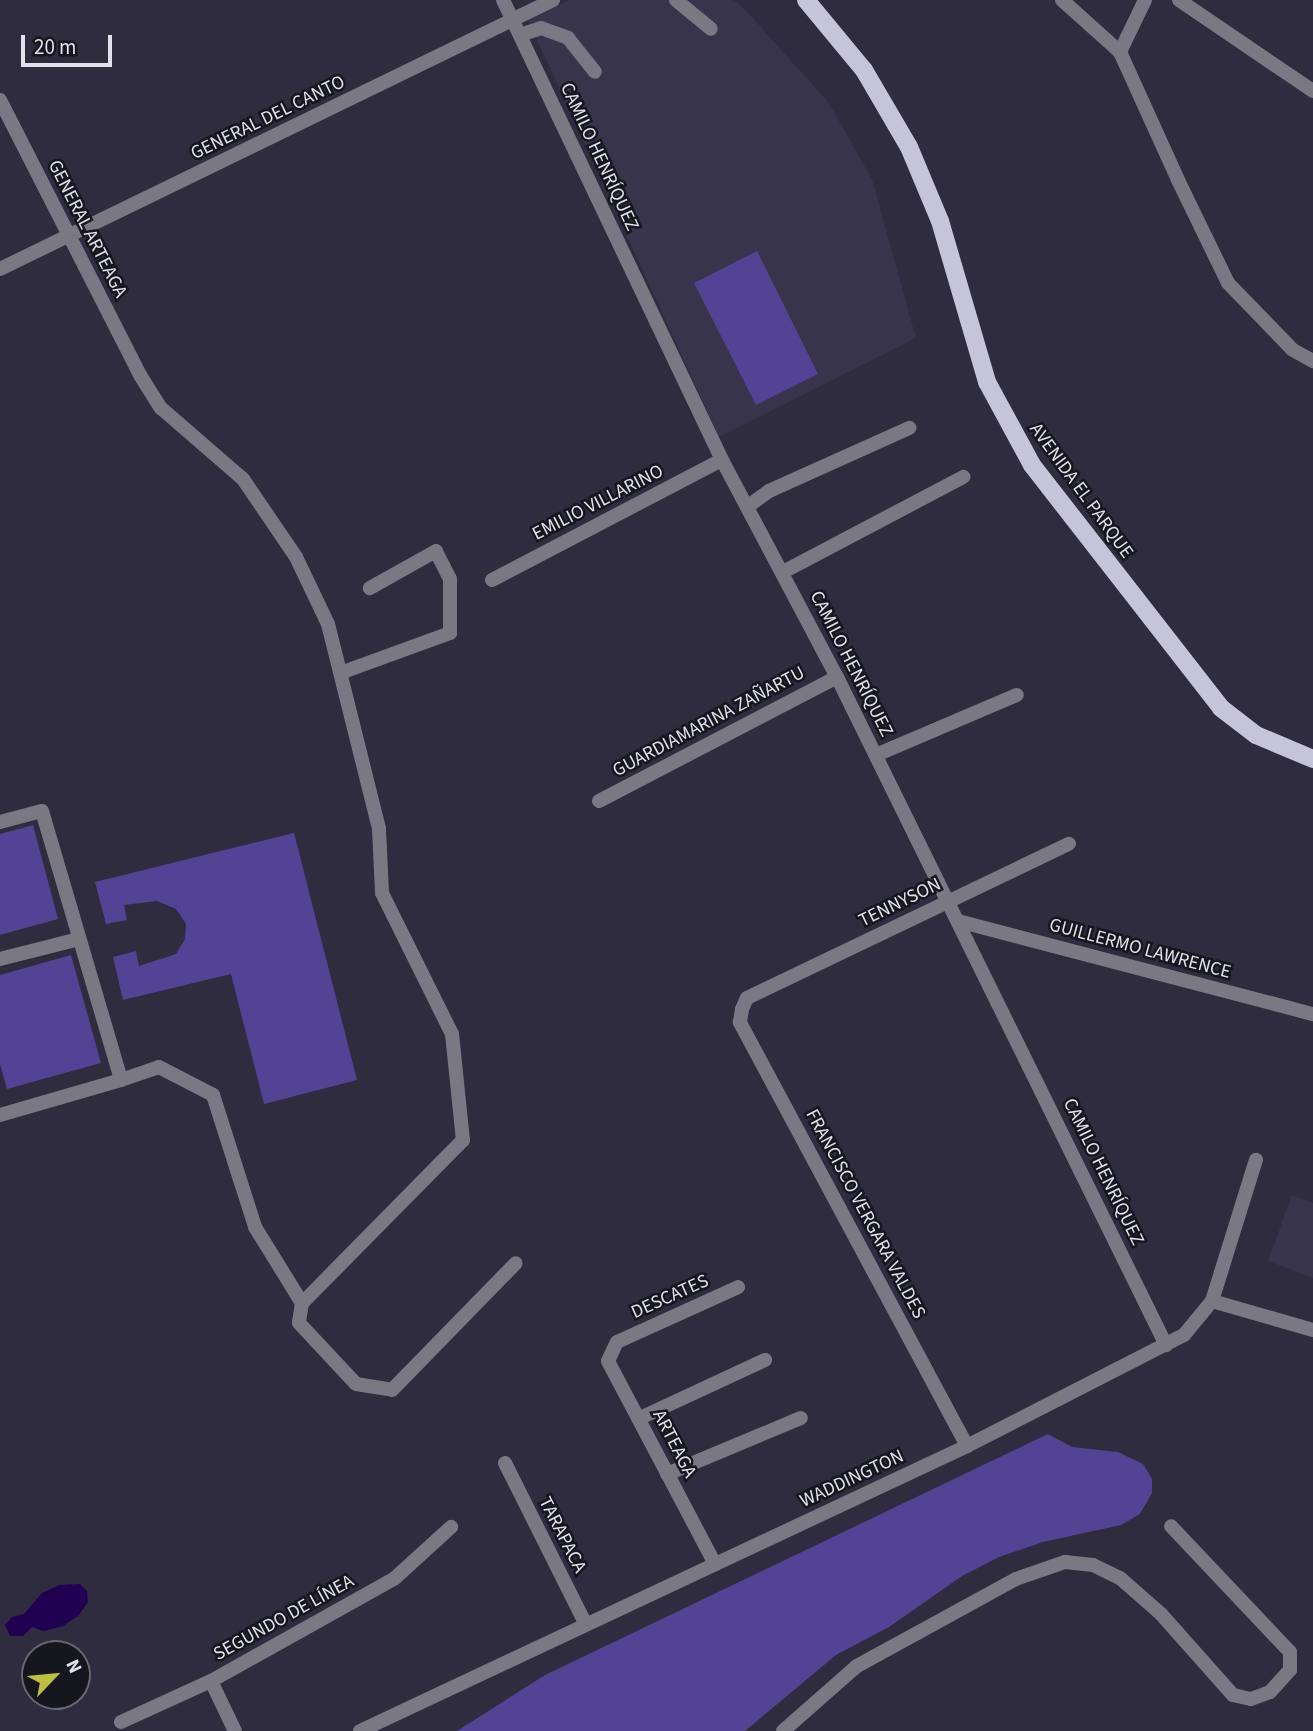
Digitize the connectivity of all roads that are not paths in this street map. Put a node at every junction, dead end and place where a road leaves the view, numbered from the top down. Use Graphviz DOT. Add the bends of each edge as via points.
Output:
graph roads {
  1 [pos="503,0"];
  2 [pos="553,0"];
  3 [pos="676,0"];
  4 [pos="806,0"];
  5 [pos="1062,0"];
  6 [pos="1145,0"];
  7 [pos="1179,0"];
  8 [pos="512,20"];
  9 [pos="711,29"];
  10 [pos="520,35"];
  11 [pos="1120,52"];
  12 [pos="595,72"];
  13 [pos="1313,91"];
  14 [pos="0,100"];
  15 [pos="68,237"];
  16 [pos="0,270"];
  17 [pos="1313,361"];
  18 [pos="909,428"];
  19 [pos="722,460"];
  20 [pos="963,477"];
  21 [pos="747,507"];
  22 [pos="783,572"];
  23 [pos="492,580"];
  24 [pos="370,588"];
  25 [pos="342,672"];
  26 [pos="838,677"];
  27 [pos="1017,695"];
  28 [pos="876,755"];
  29 [pos="1313,759"];
  30 [pos="599,801"];
  31 [pos="0,822"];
  32 [pos="1069,844"];
  33 [pos="948,901"];
  34 [pos="958,920"];
  35 [pos="79,939"];
  36 [pos="0,959"];
  37 [pos="747,998"];
  38 [pos="1313,1014"];
  39 [pos="121,1080"];
  40 [pos="0,1115"];
  41 [pos="1256,1160"];
  42 [pos="516,1263"];
  43 [pos="738,1287"];
  44 [pos="1212,1301"];
  45 [pos="302,1303"];
  46 [pos="1313,1330"];
  47 [pos="617,1342"];
  48 [pos="1166,1345"];
  49 [pos="765,1360"];
  50 [pos="640,1418"];
  51 [pos="801,1418"];
  52 [pos="967,1446"];
  53 [pos="505,1464"];
  54 [pos="667,1474"];
  55 [pos="1171,1526"];
  56 [pos="452,1527"];
  57 [pos="715,1564"];
  58 [pos="585,1623"];
  59 [pos="211,1681"];
  60 [pos="121,1722"];
  61 [pos="235,1731"];
  62 [pos="360,1731"];
  63 [pos="783,1731"];
  1 -- 8 [label="street, CAMILO HENRÍQUEZ"];
  2 -- 8 [label="street, GENERAL DEL CANTO"];
  3 -- 9 [label="street"];
  4 -- 29 [label="main road, AVENIDA EL PARQUE" via="864,71 909,147 940,221 987,382 1032,466 1221,708 1256,735"];
  5 -- 11 [label="street"];
  6 -- 11 [label="street"];
  7 -- 13 [label="street"];
  8 -- 10 [label="street, CAMILO HENRÍQUEZ"];
  8 -- 15 [label="street, GENERAL DEL CANTO"];
  10 -- 12 [label="street" via="541,28 568,38"];
  10 -- 19 [label="street, CAMILO HENRÍQUEZ"];
  11 -- 17 [label="street" via="1228,284 1293,349"];
  14 -- 15 [label="street, GENERAL ARTEAGA"];
  15 -- 16 [label="street, GENERAL DEL CANTO"];
  15 -- 25 [label="street, GENERAL ARTEAGA" via="162,408 243,479 296,557 328,624"];
  18 -- 21 [label="street" via="769,491"];
  19 -- 21 [label="street, CAMILO HENRÍQUEZ"];
  19 -- 23 [label="street, EMILIO VILLARINO"];
  20 -- 22 [label="street"];
  21 -- 22 [label="street, CAMILO HENRÍQUEZ"];
  22 -- 26 [label="street, CAMILO HENRÍQUEZ"];
  24 -- 25 [label="street" via="436,551 450,579 450,633"];
  25 -- 45 [label="street, GENERAL ARTEAGA" via="379,829 382,893 452,1034 463,1140"];
  26 -- 28 [label="street, CAMILO HENRÍQUEZ"];
  26 -- 30 [label="street, GUARDIAMARINA ZAÑARTU"];
  27 -- 28 [label="street"];
  28 -- 33 [label="street, CAMILO HENRÍQUEZ"];
  31 -- 35 [label="street" via="42,811"];
  32 -- 33 [label="street, TENNYSON"];
  33 -- 34 [label="street, CAMILO HENRÍQUEZ"];
  33 -- 37 [label="street, TENNYSON"];
  34 -- 38 [label="street, GUILLERMO LAWRENCE"];
  34 -- 48 [label="street, CAMILO HENRÍQUEZ"];
  35 -- 36 [label="street"];
  35 -- 39 [label="street"];
  37 -- 52 [label="street, FRANCISCO VERGARA VALDES" via="740,1022"];
  39 -- 40 [label="street"];
  39 -- 45 [label="street" via="159,1067 213,1095 255,1227"];
  41 -- 44 [label="street, WADDINGTON"];
  42 -- 45 [label="street" via="392,1390 356,1384 299,1323"];
  43 -- 47 [label="street, DESCATES"];
  44 -- 46 [label="street"];
  44 -- 48 [label="street, WADDINGTON" via="1184,1335"];
  47 -- 50 [label="street, ARTEAGA" via="608,1361"];
  48 -- 52 [label="street, WADDINGTON"];
  49 -- 50 [label="street"];
  50 -- 54 [label="street, ARTEAGA"];
  51 -- 54 [label="street"];
  52 -- 57 [label="street, WADDINGTON"];
  53 -- 58 [label="street, TARAPACA"];
  54 -- 57 [label="street, ARTEAGA"];
  55 -- 63 [label="street" via="1290,1653 1290,1670 1270,1692 1251,1699 1233,1695 1161,1614 1120,1578 1093,1565 1065,1562 1016,1578 857,1666"];
  56 -- 59 [label="street, SEGUNDO DE LÍNEA" via="395,1578"];
  57 -- 58 [label="street, WADDINGTON"];
  58 -- 62 [label="street, WADDINGTON"];
  59 -- 60 [label="street, SEGUNDO DE LÍNEA"];
  59 -- 61 [label="street"];
}
